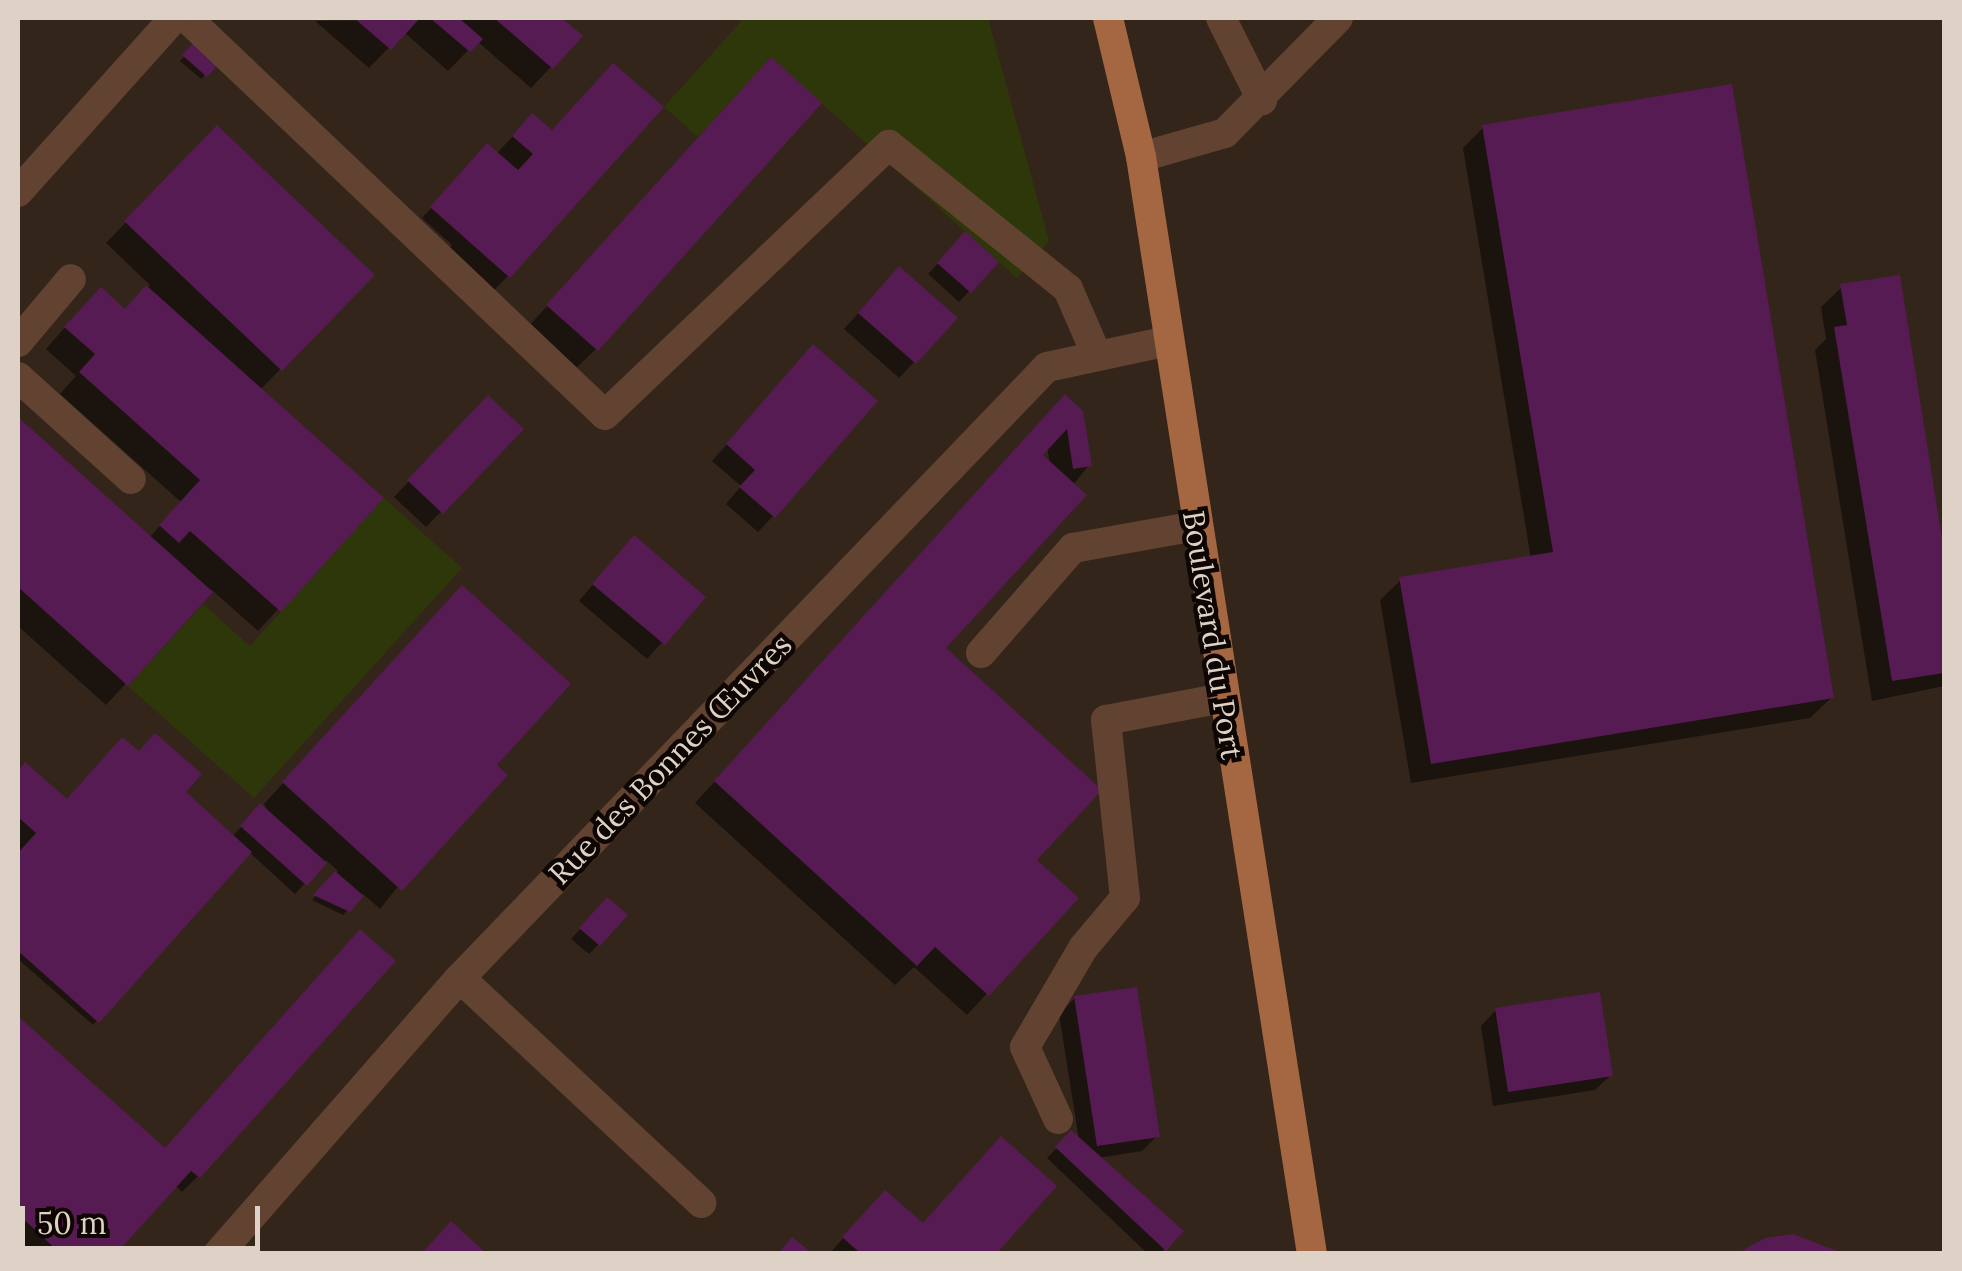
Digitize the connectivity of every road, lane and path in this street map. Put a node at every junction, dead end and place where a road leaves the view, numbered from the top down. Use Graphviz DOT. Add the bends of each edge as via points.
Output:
graph roads {
  1 [pos="174,18"];
  2 [pos="187,18"];
  3 [pos="1108,18"];
  4 [pos="1222,18"];
  5 [pos="1338,18"];
  6 [pos="1262,100"];
  7 [pos="1141,157"];
  8 [pos="18,192"];
  9 [pos="71,278"];
  10 [pos="1168,341"];
  11 [pos="18,342"];
  12 [pos="1094,351"];
  13 [pos="18,378"];
  14 [pos="131,479"];
  15 [pos="1196,526"];
  16 [pos="981,653"];
  17 [pos="1223,698"];
  18 [pos="460,978"];
  19 [pos="1058,1119"];
  20 [pos="701,1203"];
  21 [pos="218,1254"];
  22 [pos="1312,1254"];
  1 -- 8 [label="street"];
  2 -- 12 [label="street" via="605,415 889,145 1068,289"];
  3 -- 7 [label="main road, Boulevard du Port"];
  4 -- 6 [label="street"];
  5 -- 6 [label="street"];
  6 -- 7 [label="street" via="1225,133"];
  7 -- 10 [label="main road, Boulevard du Port"];
  9 -- 11 [label="street"];
  10 -- 12 [label="street, Rue des Bonnes Œuvres"];
  10 -- 15 [label="main road, Boulevard du Port"];
  12 -- 18 [label="street, Rue des Bonnes Œuvres" via="1047,367"];
  13 -- 14 [label="street"];
  15 -- 16 [label="street" via="1073,548"];
  15 -- 17 [label="main road, Boulevard du Port"];
  17 -- 19 [label="street" via="1106,720 1125,898 1083,948 1025,1047"];
  17 -- 22 [label="main road, Boulevard du Port"];
  18 -- 20 [label="street"];
  18 -- 21 [label="street, Rue des Bonnes Œuvres"];
}
